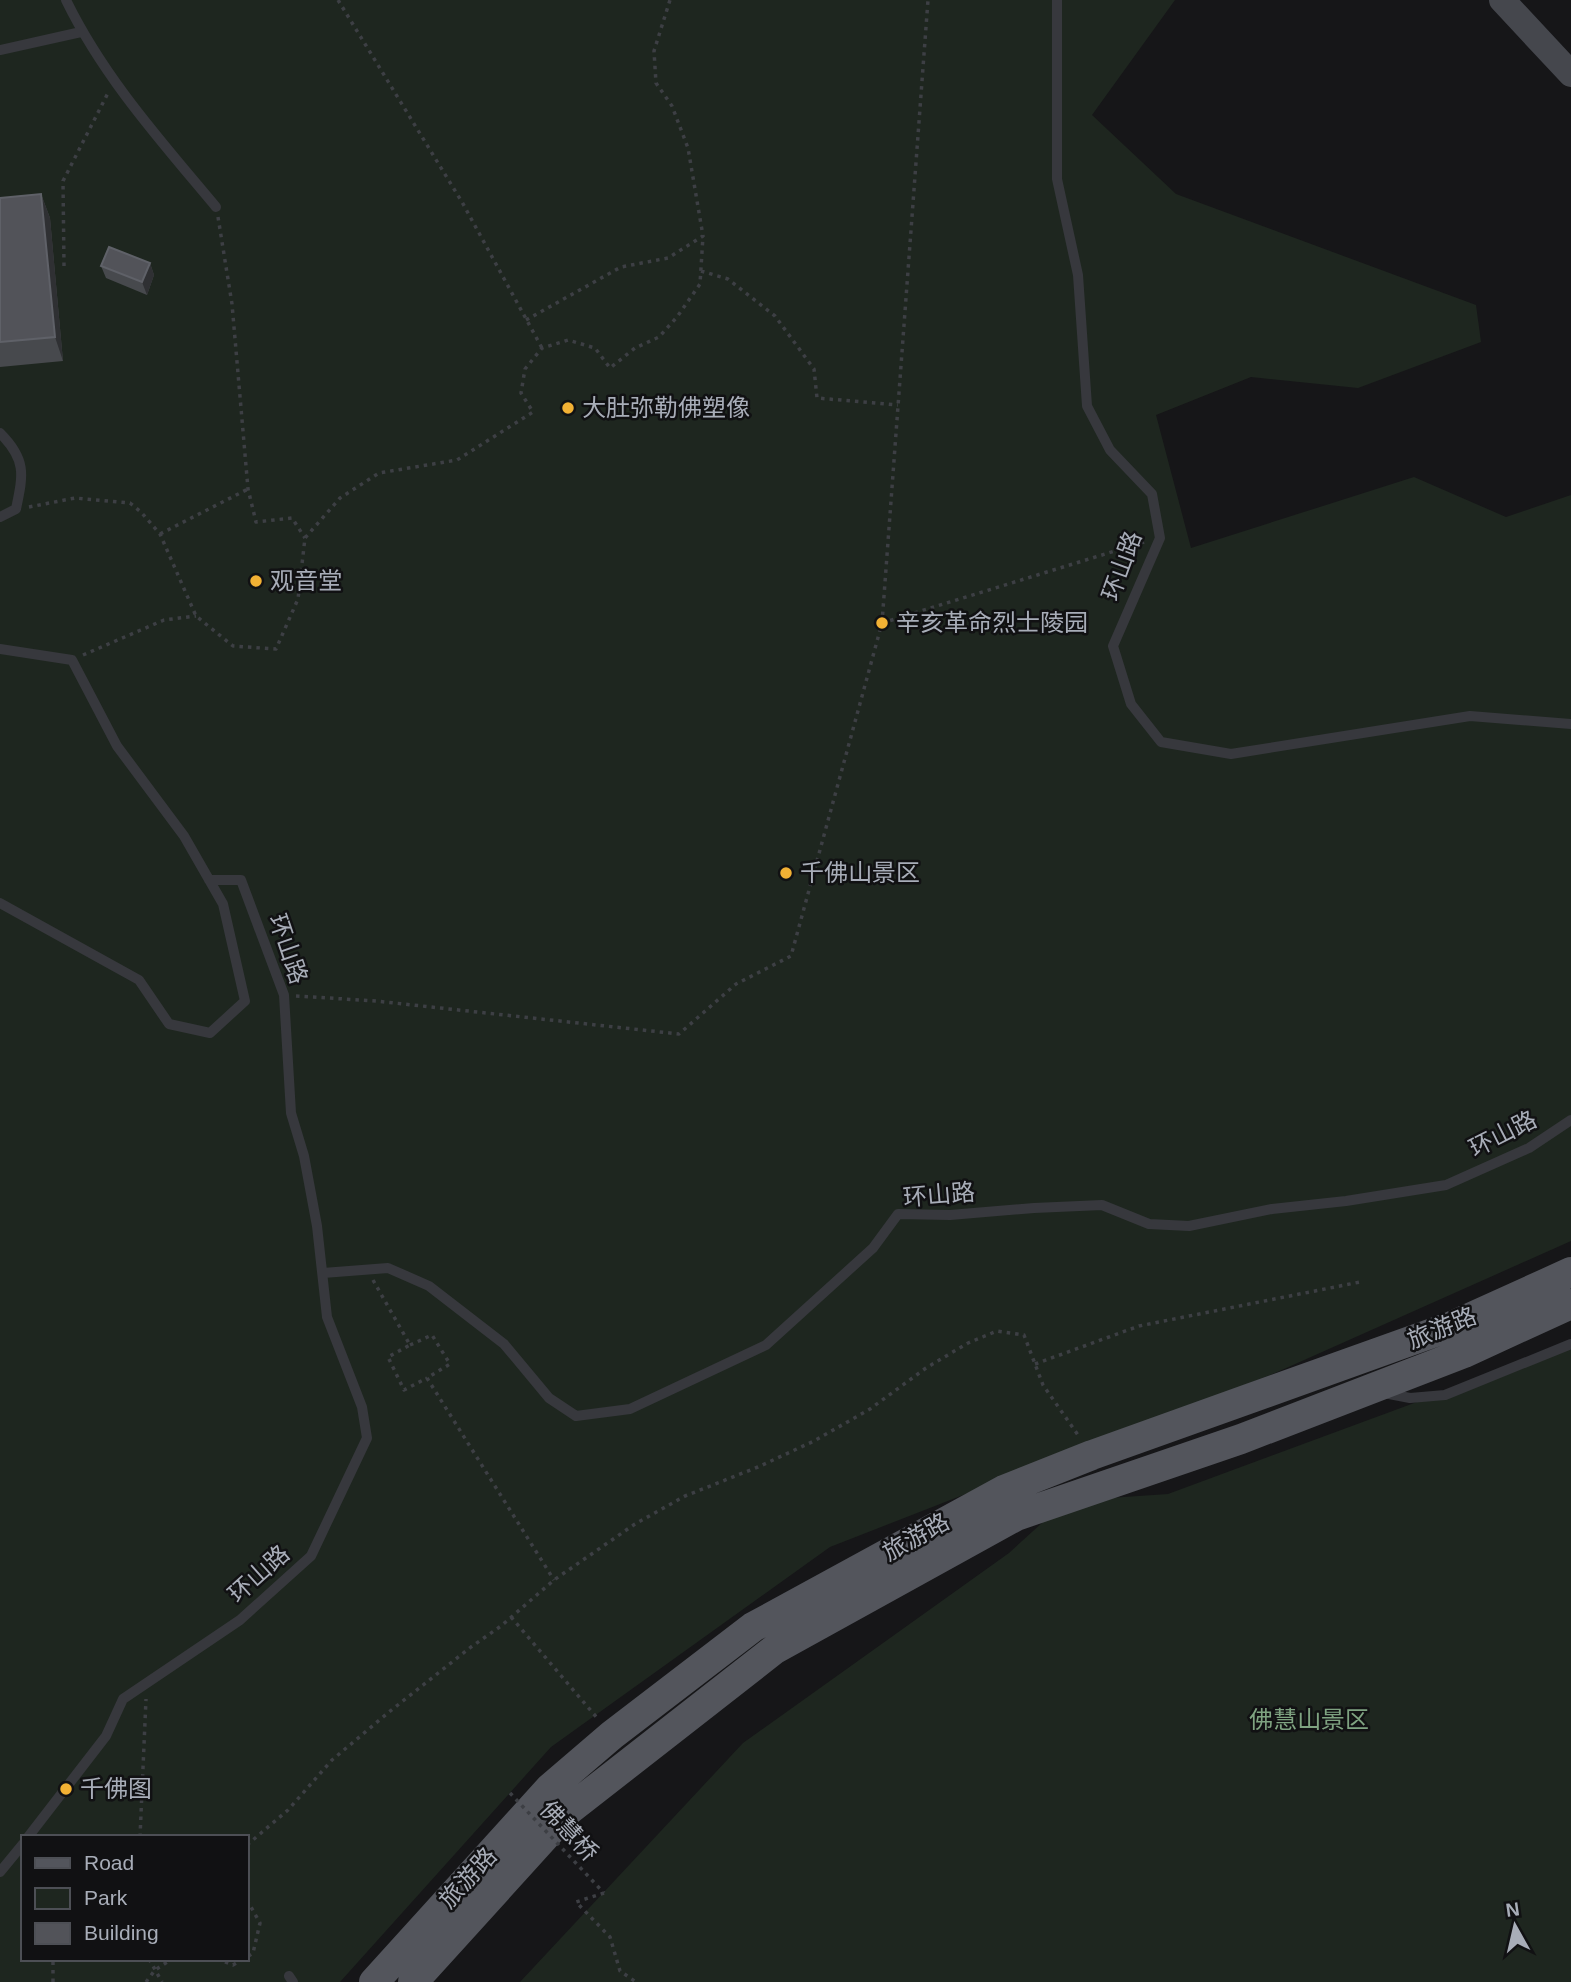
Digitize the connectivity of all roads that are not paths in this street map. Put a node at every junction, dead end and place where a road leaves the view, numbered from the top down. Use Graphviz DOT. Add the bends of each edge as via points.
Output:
graph roads {
  1 [pos="66,0"];
  2 [pos="1057,0"];
  3 [pos="1502,0"];
  4 [pos="81,32"];
  5 [pos="0,50"];
  6 [pos="1571,74"];
  7 [pos="216,207"];
  8 [pos="0,433"];
  9 [pos="0,517"];
  10 [pos="0,649"];
  11 [pos="1571,724"];
  12 [pos="209,880"];
  13 [pos="0,903"];
  14 [pos="1571,1120"];
  15 [pos="1571,1272"];
  16 [pos="323,1273"];
  17 [pos="1571,1304"];
  18 [pos="1571,1345"];
  19 [pos="1366,1391"];
  20 [pos="30,1835"];
  21 [pos="21,1846"];
  22 [pos="0,1872"];
  23 [pos="374,1982"];
  24 [pos="413,1982"];
  1 -- 4 [label="lane"];
  2 -- 11 [label="lane, 环山路" via="1058,179 1079,275 1087,406 1111,450 1152,494 1160,538 1113,646 1131,704 1161,742 1231,754 1470,716"];
  3 -- 6 [label="street"];
  4 -- 5 [label="lane"];
  4 -- 7 [label="lane" via="114,82"];
  8 -- 9 [label="lane" via="12,445 24,473 16,509"];
  10 -- 12 [label="lane" via="72,660 117,746 184,836"];
  12 -- 13 [label="lane" via="223,904 245,1001 210,1033 169,1024 139,980"];
  12 -- 16 [label="lane, 环山路" via="241,880 284,995 291,1113 304,1156"];
  14 -- 16 [label="lane, 环山路" via="1529,1148 1446,1185 1272,1209 1189,1226 1149,1224 1102,1205 898,1214 873,1248 766,1345 630,1409 576,1416 549,1398 504,1345 429,1286 388,1269"];
  15 -- 23 [label="main road, 旅游路" via="1452,1326 1004,1490 753,1627 549,1789"];
  16 -- 20 [label="lane, 环山路" via="327,1317 362,1406 367,1438 311,1556 240,1620 123,1699 106,1736"];
  17 -- 19 [label="main road, 旅游路"];
  18 -- 19 [label="lane" via="1445,1395 1410,1398"];
  19 -- 24 [label="main road, 旅游路" via="1016,1516 775,1649 569,1810"];
  21 -- 22 [label="lane"];
}
